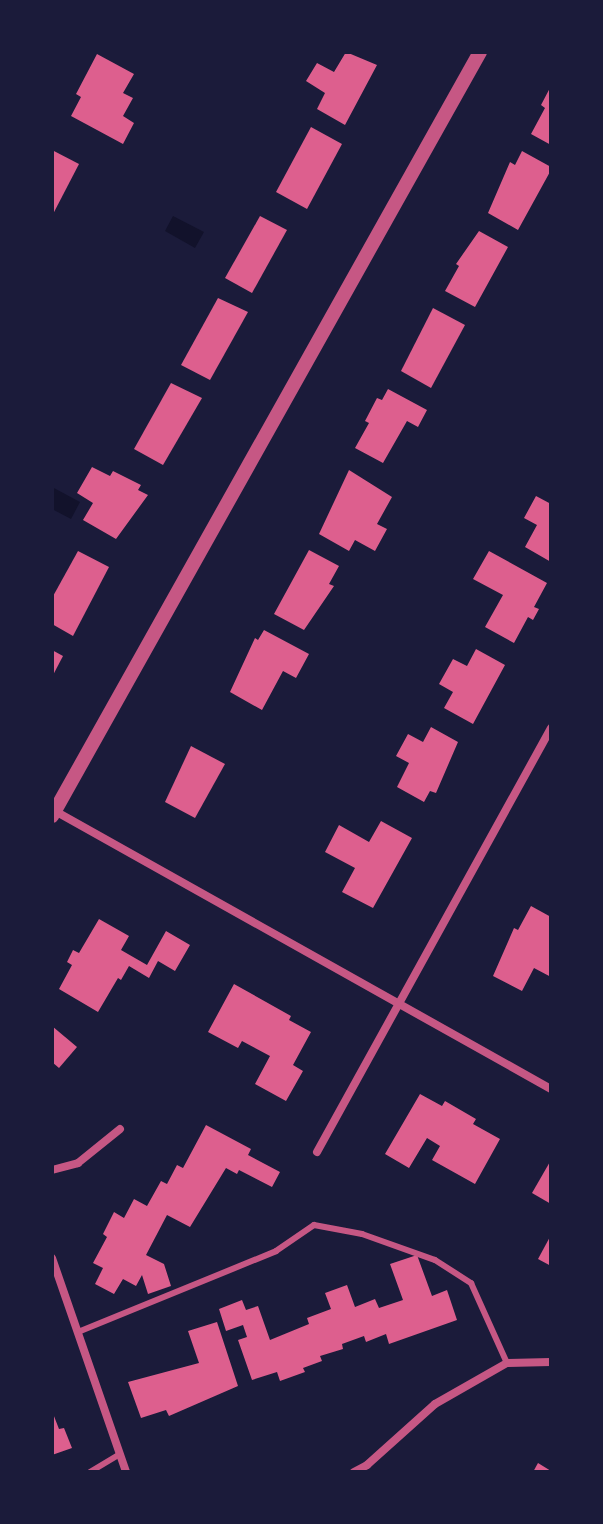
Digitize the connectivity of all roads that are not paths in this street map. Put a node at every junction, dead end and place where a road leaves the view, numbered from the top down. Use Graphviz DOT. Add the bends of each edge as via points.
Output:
graph roads {
  1 [pos="480,52"];
  2 [pos="551,728"];
  3 [pos="53,814"];
  4 [pos="400,1002"];
  5 [pos="551,1089"];
  6 [pos="120,1129"];
  7 [pos="317,1152"];
  8 [pos="52,1170"];
  9 [pos="52,1258"];
  10 [pos="78,1332"];
  11 [pos="551,1362"];
  12 [pos="507,1363"];
  13 [pos="120,1454"];
  14 [pos="90,1472"];
  15 [pos="126,1472"];
  16 [pos="354,1472"];
  1 -- 3 [label="street"];
  2 -- 4 [label="street"];
  3 -- 4 [label="street"];
  4 -- 5 [label="street"];
  4 -- 7 [label="street"];
  6 -- 8 [label="street" via="78,1163"];
  9 -- 10 [label="street"];
  10 -- 12 [label="lane" via="276,1251 314,1225 362,1234 435,1260 471,1283"];
  10 -- 13 [label="street"];
  11 -- 12 [label="street"];
  12 -- 16 [label="street" via="435,1404"];
  13 -- 14 [label="lane"];
  13 -- 15 [label="street"];
}
